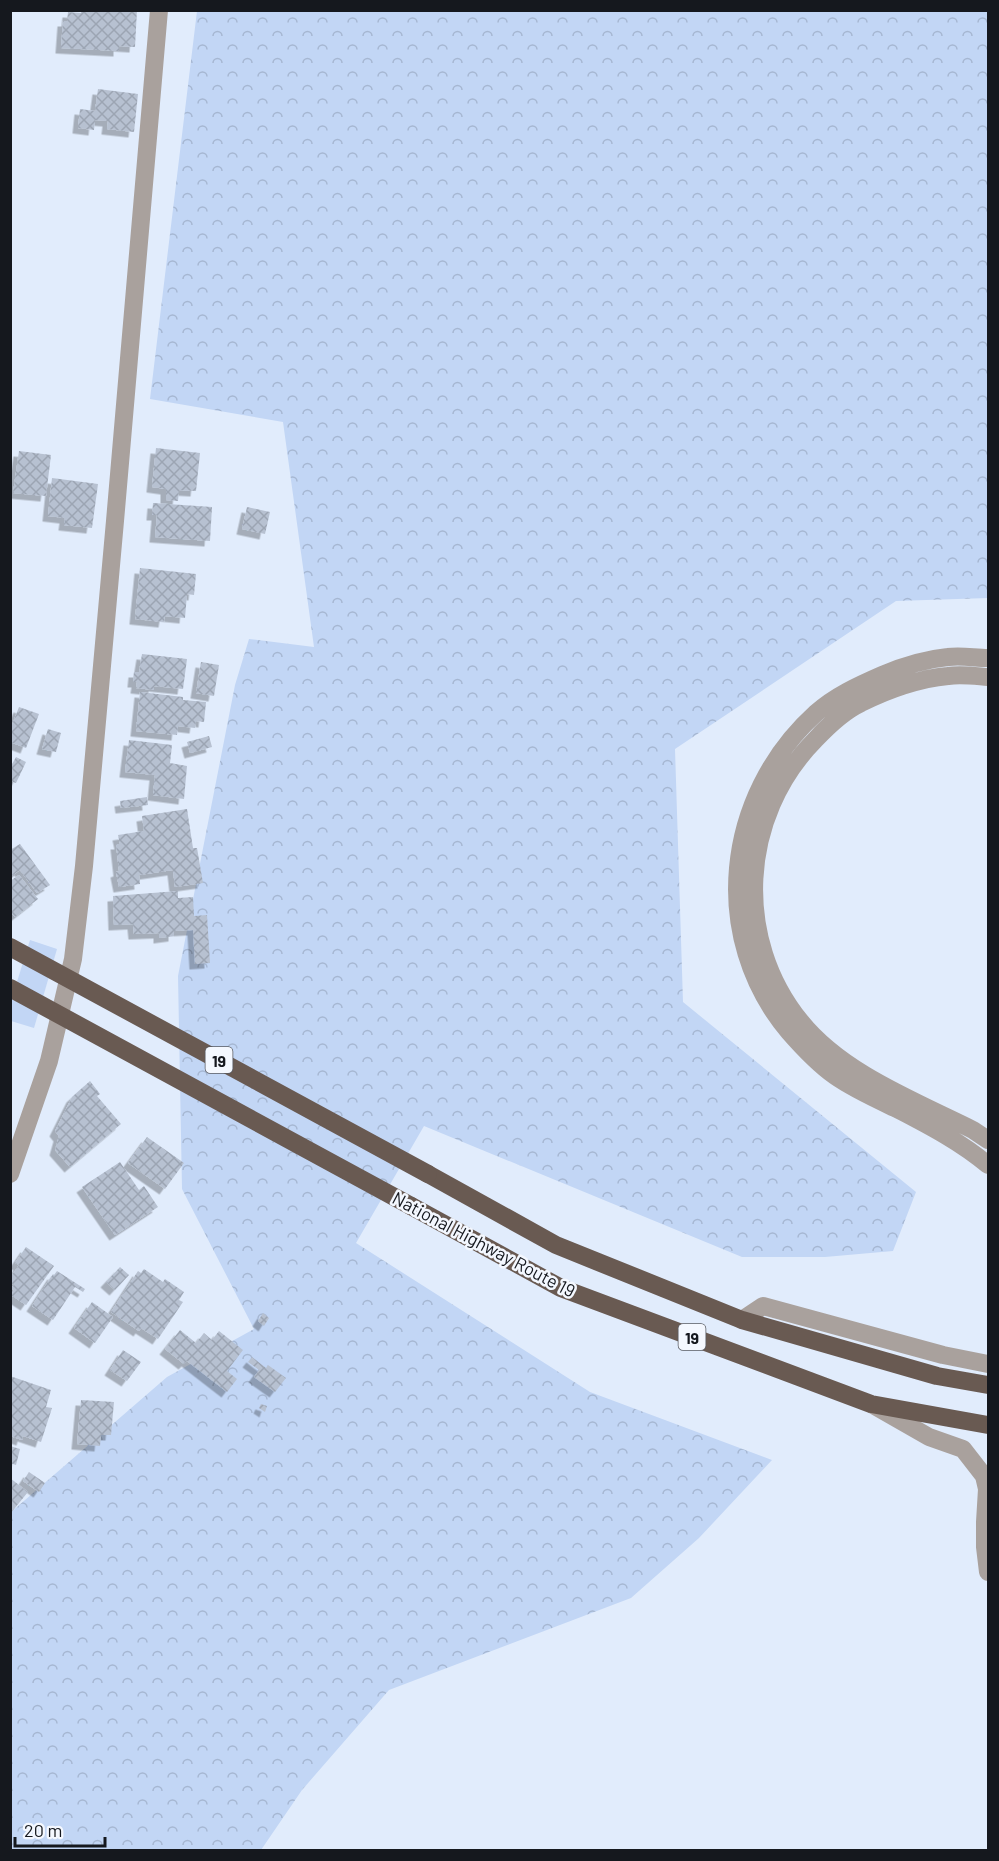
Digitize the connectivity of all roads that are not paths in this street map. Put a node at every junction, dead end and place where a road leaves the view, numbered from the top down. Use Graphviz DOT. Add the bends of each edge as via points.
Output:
graph roads {
  1 [pos="159,10"];
  2 [pos="988,658"];
  3 [pos="988,677"];
  4 [pos="10,947"];
  5 [pos="10,987"];
  6 [pos="988,1140"];
  7 [pos="988,1165"];
  8 [pos="10,1174"];
  9 [pos="742,1320"];
  10 [pos="988,1364"];
  11 [pos="988,1385"];
  12 [pos="871,1404"];
  13 [pos="988,1425"];
  14 [pos="988,1572"];
  1 -- 8 [label="street" via="73,959 49,1061"];
  2 -- 7 [label="street" via="948,657 898,669 852,688 817,712 794,735 762,781 740,842 736,878 738,919 747,959 765,999 788,1032 836,1076 964,1147"];
  3 -- 6 [label="street" via="948,676 904,685 859,704 827,727 793,765 766,817 757,845 754,882 755,919 765,955 780,991 801,1023 865,1076"];
  4 -- 9 [label="highway, National Highway Route 19 / 19, bridge" via="556,1245"];
  5 -- 12 [label="highway, National Highway Route 19 / 19, bridge" via="561,1288"];
  9 -- 10 [label="street" via="763,1306"];
  9 -- 11 [label="highway, National Highway Route 19 / 19" via="937,1376"];
  12 -- 13 [label="highway, National Highway Route 19 / 19"];
  12 -- 14 [label="street" via="929,1437 963,1449 984,1476"];
}
